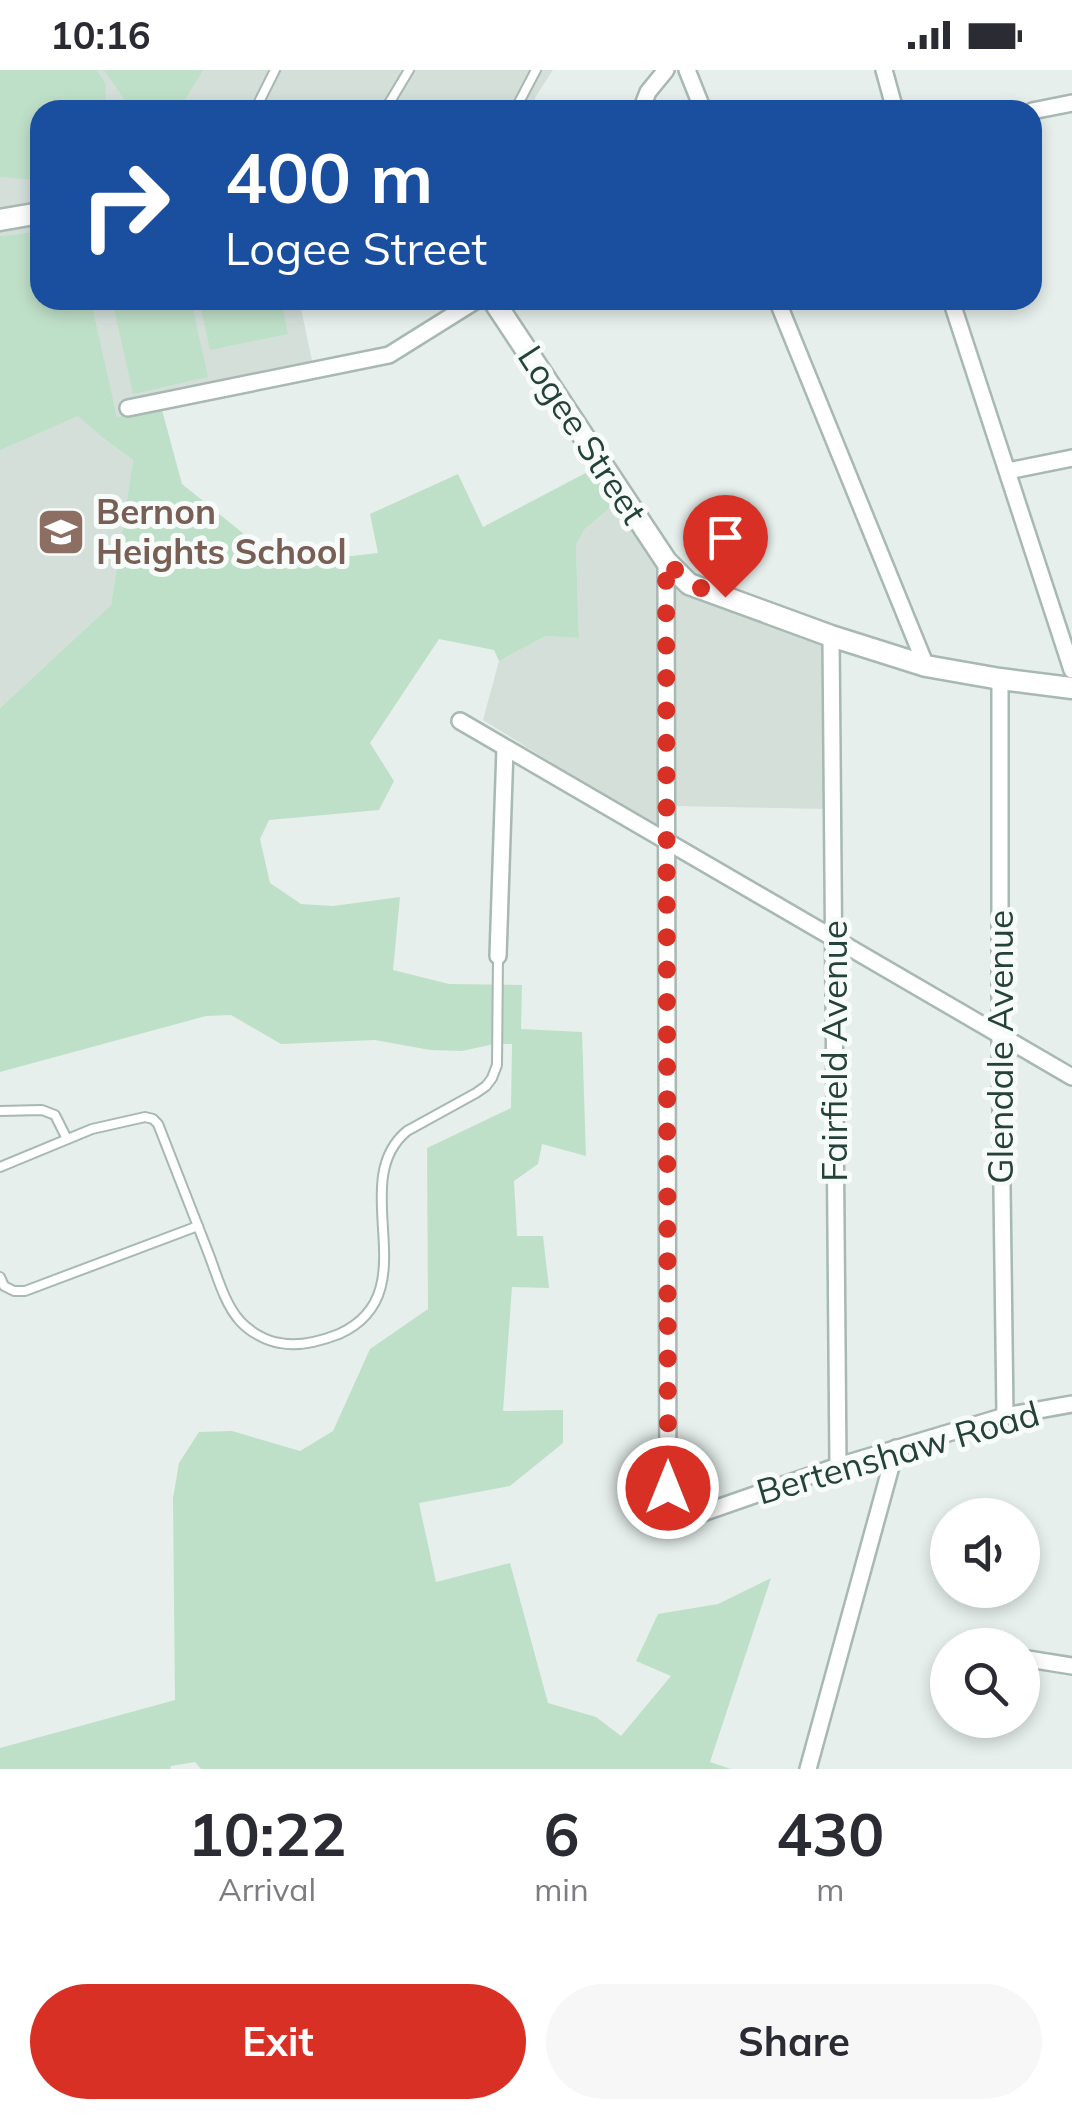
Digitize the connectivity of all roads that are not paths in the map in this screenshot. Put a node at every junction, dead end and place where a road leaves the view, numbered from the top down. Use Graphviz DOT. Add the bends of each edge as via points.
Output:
graph roads {
  1 [pos="276,70"];
  2 [pos="408,70"];
  3 [pos="536,70"];
  4 [pos="666,70"];
  5 [pos="687,70"];
  6 [pos="884,70"];
  7 [pos="260,100"];
  8 [pos="391,100"];
  9 [pos="520,100"];
  10 [pos="645,100"];
  11 [pos="698,100"];
  12 [pos="892,100"];
  13 [pos="1072,103"];
  14 [pos="1042,109"];
  15 [pos="30,215"];
  16 [pos="0,220"];
  17 [pos="461,310"];
  18 [pos="500,310"];
  19 [pos="781,310"];
  20 [pos="954,310"];
  21 [pos="128,408"];
  22 [pos="1072,458"];
  23 [pos="1008,471"];
  24 [pos="666,561"];
  25 [pos="831,636"];
  26 [pos="926,666"];
  27 [pos="1072,670"];
  28 [pos="1000,679"];
  29 [pos="1072,688"];
  30 [pos="460,721"];
  31 [pos="505,748"];
  32 [pos="668,843"];
  33 [pos="834,937"];
  34 [pos="498,956"];
  35 [pos="1000,1036"];
  36 [pos="1072,1077"];
  37 [pos="0,1111"];
  38 [pos="68,1138"];
  39 [pos="0,1167"];
  40 [pos="198,1226"];
  41 [pos="0,1277"];
  42 [pos="1072,1404"];
  43 [pos="1005,1416"];
  44 [pos="896,1448"];
  45 [pos="838,1466"];
  46 [pos="1040,1661"];
  47 [pos="1072,1666"];
  48 [pos="808,1769"];
  1 -- 7 [label="lane"];
  2 -- 8 [label="lane"];
  3 -- 9 [label="lane"];
  4 -- 10 [label="street"];
  5 -- 11 [label="street"];
  6 -- 12 [label="street"];
  13 -- 14 [label="street"];
  15 -- 16 [label="street"];
  17 -- 21 [label="street" via="388,355"];
  18 -- 24 [label="street, Logee Street"];
  19 -- 26 [label="street"];
  20 -- 23 [label="street"];
  22 -- 23 [label="street"];
  23 -- 27 [label="street"];
  24 -- 25 [label="street, Logee Street" via="690,584"];
  24 -- 32 [label="street"];
  25 -- 26 [label="street, Logee Street"];
  25 -- 33 [label="street, Fairfield Avenue"];
  26 -- 28 [label="street, Logee Street"];
  28 -- 29 [label="street, Logee Street"];
  28 -- 35 [label="street, Glendale Avenue"];
  30 -- 31 [label="street"];
  31 -- 32 [label="street"];
  31 -- 34 [label="street"];
  32 -- 33 [label="street"];
  32 -- 45 [label="street, Bertenshaw Road" via="668,1525"];
  33 -- 35 [label="street"];
  33 -- 45 [label="street, Fairfield Avenue"];
  34 -- 40 [label="lane" via="497,1065 486,1086 407,1132 391,1149 382,1194 385,1270 364,1319 311,1342 270,1341 232,1311"];
  35 -- 36 [label="street"];
  35 -- 43 [label="street, Glendale Avenue"];
  37 -- 38 [label="lane" via="55,1115"];
  38 -- 39 [label="lane"];
  38 -- 40 [label="lane" via="153,1119"];
  40 -- 41 [label="lane" via="25,1291 4,1286"];
  42 -- 43 [label="street, Bertenshaw Road"];
  43 -- 44 [label="street, Bertenshaw Road"];
  44 -- 45 [label="street, Bertenshaw Road"];
  44 -- 48 [label="street"];
  46 -- 47 [label="street"];
}
